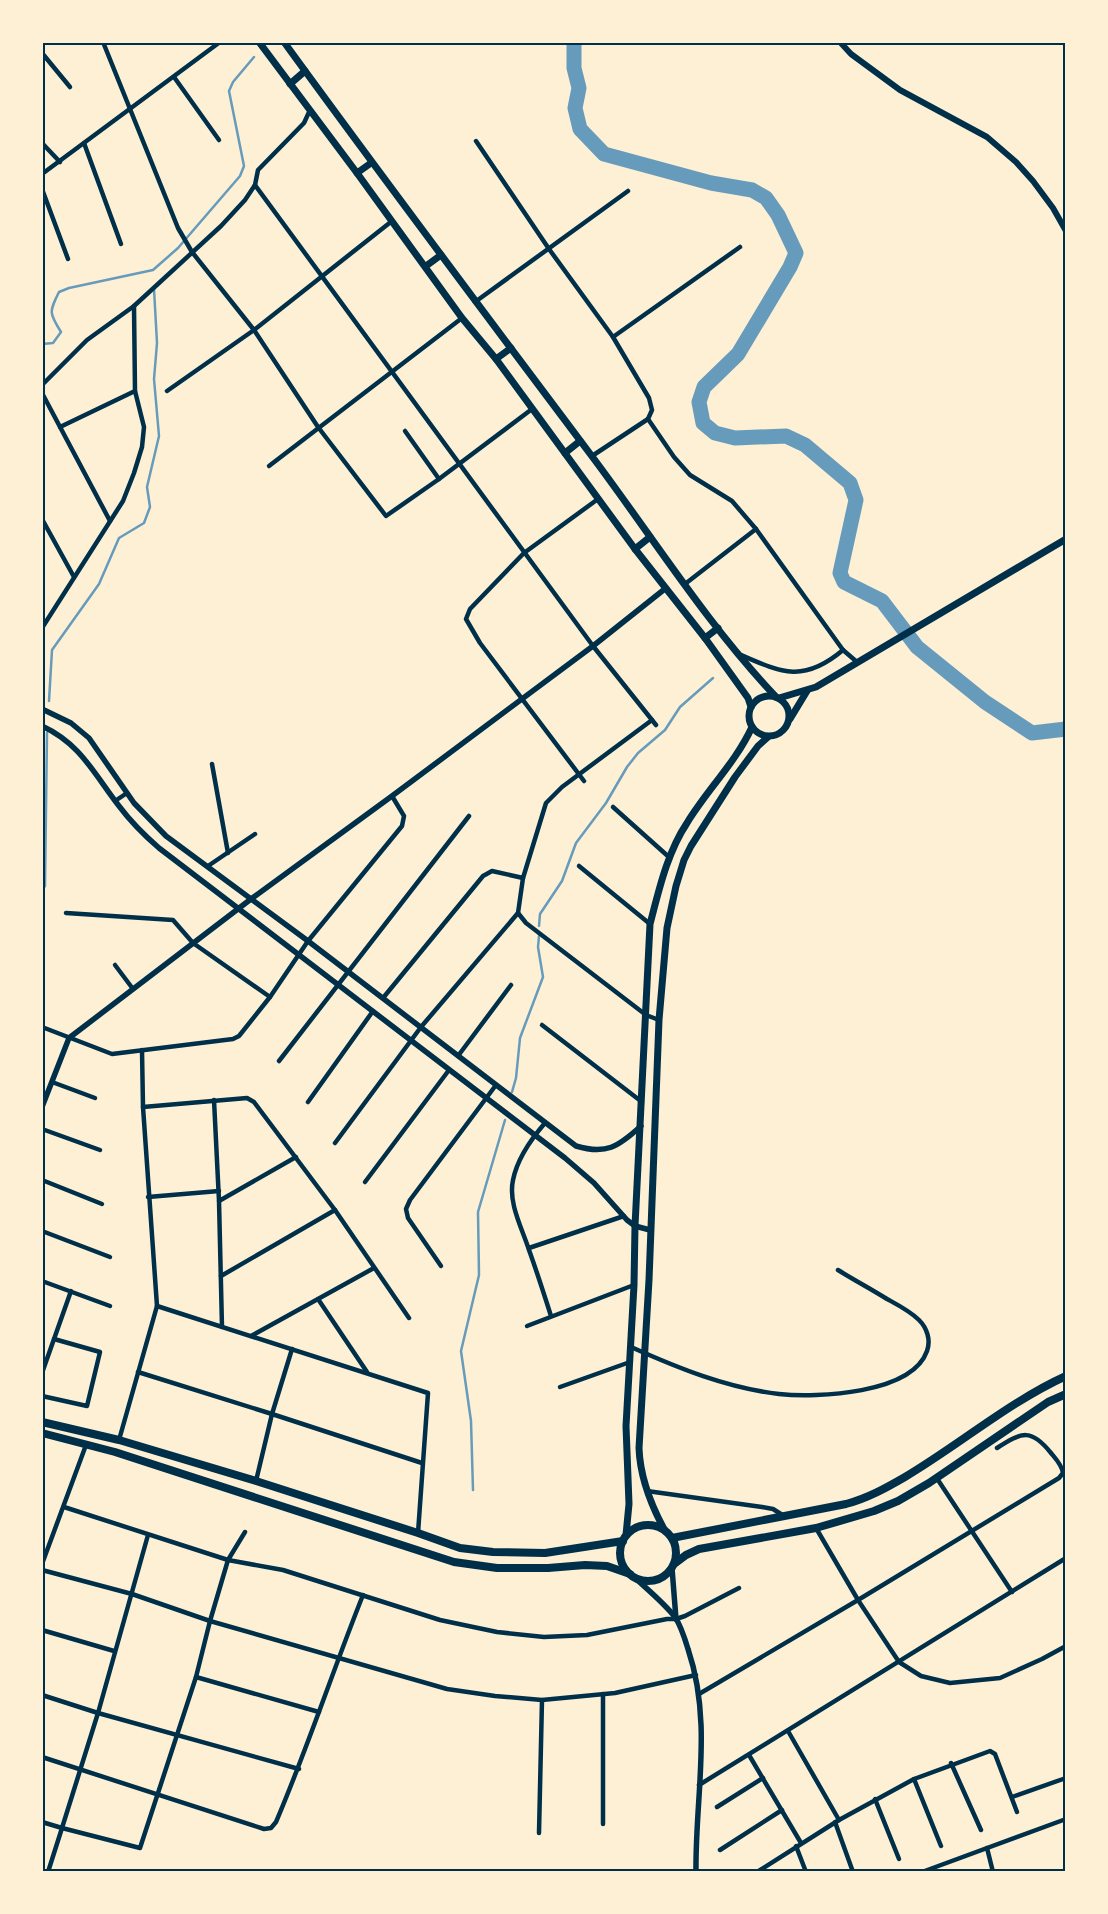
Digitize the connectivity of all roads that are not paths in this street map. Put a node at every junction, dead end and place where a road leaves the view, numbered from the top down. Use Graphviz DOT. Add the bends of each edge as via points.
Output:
graph roads {
  1 [pos="103,42"];
  2 [pos="220,42"];
  3 [pos="259,42"];
  4 [pos="284,42"];
  5 [pos="840,42"];
  6 [pos="42,52"];
  7 [pos="304,71"];
  8 [pos="174,77"];
  9 [pos="290,84"];
  10 [pos="70,87"];
  11 [pos="131,109"];
  12 [pos="310,110"];
  13 [pos="220,140"];
  14 [pos="476,141"];
  15 [pos="42,143"];
  16 [pos="84,143"];
  17 [pos="60,162"];
  18 [pos="371,163"];
  19 [pos="357,173"];
  20 [pos="42,174"];
  21 [pos="256,185"];
  22 [pos="42,188"];
  23 [pos="628,191"];
  24 [pos="392,221"];
  25 [pos="1066,231"];
  26 [pos="120,244"];
  27 [pos="740,247"];
  28 [pos="549,249"];
  29 [pos="190,250"];
  30 [pos="441,255"];
  31 [pos="68,259"];
  32 [pos="426,266"];
  33 [pos="323,276"];
  34 [pos="475,302"];
  35 [pos="134,306"];
  36 [pos="462,318"];
  37 [pos="254,330"];
  38 [pos="613,337"];
  39 [pos="511,348"];
  40 [pos="496,359"];
  41 [pos="392,372"];
  42 [pos="42,385"];
  43 [pos="135,391"];
  44 [pos="167,391"];
  45 [pos="42,393"];
  46 [pos="532,409"];
  47 [pos="648,419"];
  48 [pos="60,427"];
  49 [pos="318,427"];
  50 [pos="405,430"];
  51 [pos="580,441"];
  52 [pos="565,452"];
  53 [pos="592,456"];
  54 [pos="459,464"];
  55 [pos="268,466"];
  56 [pos="439,479"];
  57 [pos="598,499"];
  58 [pos="42,519"];
  59 [pos="110,521"];
  60 [pos="756,529"];
  61 [pos="650,537"];
  62 [pos="1066,539"];
  63 [pos="635,549"];
  64 [pos="524,553"];
  65 [pos="74,577"];
  66 [pos="686,584"];
  67 [pos="666,588"];
  68 [pos="42,628"];
  69 [pos="718,628"];
  70 [pos="705,638"];
  71 [pos="593,646"];
  72 [pos="843,650"];
  73 [pos="739,655"];
  74 [pos="857,662"];
  75 [pos="806,691"];
  76 [pos="777,697"];
  77 [pos="522,699"];
  78 [pos="751,707"];
  79 [pos="42,709"];
  80 [pos="790,719"];
  81 [pos="652,720"];
  82 [pos="656,725"];
  83 [pos="42,726"];
  84 [pos="752,727"];
  85 [pos="768,737"];
  86 [pos="212,764"];
  87 [pos="580,774"];
  88 [pos="584,781"];
  89 [pos="127,793"];
  90 [pos="392,796"];
  91 [pos="115,801"];
  92 [pos="613,807"];
  93 [pos="469,816"];
  94 [pos="255,834"];
  95 [pos="228,853"];
  96 [pos="670,858"];
  97 [pos="208,866"];
  98 [pos="579,866"];
  99 [pos="523,878"];
  100 [pos="251,898"];
  101 [pos="238,909"];
  102 [pos="66,913"];
  103 [pos="518,913"];
  104 [pos="650,924"];
  105 [pos="308,941"];
  106 [pos="194,943"];
  107 [pos="298,954"];
  108 [pos="115,965"];
  109 [pos="347,971"];
  110 [pos="338,984"];
  111 [pos="511,985"];
  112 [pos="133,989"];
  113 [pos="270,996"];
  114 [pos="383,998"];
  115 [pos="373,1011"];
  116 [pos="646,1015"];
  117 [pos="659,1020"];
  118 [pos="542,1025"];
  119 [pos="42,1027"];
  120 [pos="421,1027"];
  121 [pos="68,1038"];
  122 [pos="411,1041"];
  123 [pos="142,1050"];
  124 [pos="458,1056"];
  125 [pos="279,1062"];
  126 [pos="449,1070"];
  127 [pos="52,1082"];
  128 [pos="496,1085"];
  129 [pos="95,1098"];
  130 [pos="485,1098"];
  131 [pos="214,1100"];
  132 [pos="308,1102"];
  133 [pos="642,1102"];
  134 [pos="42,1107"];
  135 [pos="142,1107"];
  136 [pos="545,1123"];
  137 [pos="641,1126"];
  138 [pos="42,1129"];
  139 [pos="535,1135"];
  140 [pos="335,1143"];
  141 [pos="100,1150"];
  142 [pos="296,1157"];
  143 [pos="42,1180"];
  144 [pos="365,1182"];
  145 [pos="219,1191"];
  146 [pos="148,1198"];
  147 [pos="219,1202"];
  148 [pos="102,1204"];
  149 [pos="335,1210"];
  150 [pos="624,1216"];
  151 [pos="636,1226"];
  152 [pos="650,1230"];
  153 [pos="42,1231"];
  154 [pos="529,1248"];
  155 [pos="110,1257"];
  156 [pos="441,1266"];
  157 [pos="374,1268"];
  158 [pos="838,1270"];
  159 [pos="221,1276"];
  160 [pos="42,1281"];
  161 [pos="634,1285"];
  162 [pos="71,1291"];
  163 [pos="318,1299"];
  164 [pos="110,1306"];
  165 [pos="157,1306"];
  166 [pos="552,1316"];
  167 [pos="409,1318"];
  168 [pos="527,1326"];
  169 [pos="222,1327"];
  170 [pos="251,1336"];
  171 [pos="54,1339"];
  172 [pos="631,1346"];
  173 [pos="292,1349"];
  174 [pos="644,1353"];
  175 [pos="630,1362"];
  176 [pos="138,1372"];
  177 [pos="42,1373"];
  178 [pos="368,1373"];
  179 [pos="1066,1376"];
  180 [pos="560,1387"];
  181 [pos="1066,1394"];
  182 [pos="42,1396"];
  183 [pos="272,1414"];
  184 [pos="42,1422"];
  185 [pos="42,1433"];
  186 [pos="119,1440"];
  187 [pos="86,1445"];
  188 [pos="627,1448"];
  189 [pos="639,1448"];
  190 [pos="997,1448"];
  191 [pos="422,1463"];
  192 [pos="936,1477"];
  193 [pos="256,1481"];
  194 [pos="646,1491"];
  195 [pos="64,1507"];
  196 [pos="785,1516"];
  197 [pos="816,1528"];
  198 [pos="664,1529"];
  199 [pos="971,1531"];
  200 [pos="245,1532"];
  201 [pos="418,1533"];
  202 [pos="148,1535"];
  203 [pos="624,1538"];
  204 [pos="672,1538"];
  205 [pos="1066,1558"];
  206 [pos="228,1560"];
  207 [pos="43,1561"];
  208 [pos="673,1566"];
  209 [pos="42,1570"];
  210 [pos="632,1576"];
  211 [pos="739,1588"];
  212 [pos="1012,1592"];
  213 [pos="132,1594"];
  214 [pos="363,1595"];
  215 [pos="858,1600"];
  216 [pos="676,1619"];
  217 [pos="210,1621"];
  218 [pos="42,1630"];
  219 [pos="1066,1646"];
  220 [pos="114,1651"];
  221 [pos="338,1658"];
  222 [pos="899,1662"];
  223 [pos="696,1675"];
  224 [pos="196,1677"];
  225 [pos="603,1694"];
  226 [pos="699,1694"];
  227 [pos="42,1695"];
  228 [pos="542,1700"];
  229 [pos="320,1712"];
  230 [pos="98,1713"];
  231 [pos="788,1731"];
  232 [pos="177,1736"];
  233 [pos="749,1755"];
  234 [pos="42,1757"];
  235 [pos="951,1763"];
  236 [pos="299,1769"];
  237 [pos="80,1770"];
  238 [pos="763,1778"];
  239 [pos="1066,1778"];
  240 [pos="914,1779"];
  241 [pos="699,1785"];
  242 [pos="158,1794"];
  243 [pos="1012,1797"];
  244 [pos="874,1799"];
  245 [pos="717,1807"];
  246 [pos="782,1810"];
  247 [pos="1017,1812"];
  248 [pos="1066,1819"];
  249 [pos="837,1821"];
  250 [pos="42,1822"];
  251 [pos="603,1824"];
  252 [pos="62,1828"];
  253 [pos="981,1830"];
  254 [pos="539,1833"];
  255 [pos="798,1844"];
  256 [pos="941,1846"];
  257 [pos="988,1848"];
  258 [pos="720,1850"];
  259 [pos="899,1859"];
  260 [pos="759,1871"];
  261 [pos="48,1872"];
  262 [pos="696,1872"];
  263 [pos="806,1872"];
  264 [pos="854,1872"];
  265 [pos="922,1872"];
  266 [pos="993,1872"];
  1 -- 11 [label="street"];
  2 -- 8 [label="street"];
  3 -- 9 [label="main road"];
  4 -- 7 [label="main road"];
  5 -- 25 [label="main road" via="900,90 987,137 1033,182 1054,208"];
  6 -- 10 [label="street"];
  7 -- 9 [label="main road"];
  7 -- 18 [label="main road"];
  8 -- 11 [label="street"];
  8 -- 13 [label="street"];
  9 -- 12 [label="main road"];
  11 -- 16 [label="street"];
  11 -- 29 [label="street" via="178,228"];
  12 -- 19 [label="main road"];
  12 -- 21 [label="street" via="304,123 258,170"];
  14 -- 28 [label="street"];
  15 -- 17 [label="street"];
  16 -- 17 [label="street"];
  16 -- 26 [label="street"];
  17 -- 20 [label="street"];
  18 -- 19 [label="main road"];
  18 -- 30 [label="main road"];
  19 -- 24 [label="main road"];
  21 -- 29 [label="street" via="221,226"];
  21 -- 33 [label="street"];
  22 -- 31 [label="street"];
  23 -- 28 [label="street"];
  24 -- 32 [label="main road"];
  24 -- 33 [label="street"];
  27 -- 38 [label="street"];
  28 -- 34 [label="street"];
  28 -- 38 [label="street"];
  29 -- 35 [label="street"];
  29 -- 37 [label="street"];
  30 -- 32 [label="main road"];
  30 -- 34 [label="main road"];
  32 -- 36 [label="main road"];
  33 -- 37 [label="street"];
  33 -- 41 [label="street"];
  34 -- 39 [label="main road"];
  35 -- 42 [label="street" via="86,340"];
  35 -- 43 [label="street"];
  36 -- 40 [label="main road"];
  36 -- 41 [label="street"];
  37 -- 44 [label="street"];
  37 -- 49 [label="street"];
  38 -- 47 [label="street" via="650,398 652,410"];
  39 -- 40 [label="main road"];
  39 -- 51 [label="main road"];
  40 -- 46 [label="main road"];
  41 -- 49 [label="street"];
  41 -- 54 [label="street"];
  43 -- 48 [label="street"];
  43 -- 59 [label="street" via="144,427 142,448 123,501"];
  45 -- 48 [label="street"];
  46 -- 52 [label="main road"];
  46 -- 54 [label="street"];
  47 -- 53 [label="street"];
  47 -- 60 [label="street" via="690,475 732,500"];
  48 -- 59 [label="street"];
  49 -- 55 [label="street"];
  49 -- 56 [label="street" via="386,516"];
  50 -- 56 [label="street"];
  51 -- 52 [label="main road"];
  51 -- 53 [label="main road"];
  52 -- 57 [label="main road"];
  53 -- 61 [label="main road"];
  54 -- 56 [label="street"];
  54 -- 64 [label="street"];
  57 -- 63 [label="main road"];
  57 -- 64 [label="street"];
  58 -- 65 [label="street"];
  59 -- 65 [label="street"];
  60 -- 66 [label="street"];
  60 -- 72 [label="street"];
  61 -- 63 [label="main road"];
  61 -- 66 [label="main road"];
  62 -- 74 [label="main road"];
  63 -- 67 [label="main road"];
  64 -- 71 [label="street"];
  64 -- 77 [label="street" via="467,615 467,622 480,643"];
  65 -- 68 [label="street"];
  66 -- 69 [label="main road"];
  67 -- 70 [label="main road"];
  67 -- 71 [label="street"];
  69 -- 70 [label="main road"];
  69 -- 73 [label="main road"];
  70 -- 78 [label="main road"];
  71 -- 77 [label="street"];
  71 -- 81 [label="street"];
  72 -- 73 [label="street" via="819,666 795,673 768,667"];
  72 -- 74 [label="street"];
  73 -- 76 [label="main road"];
  74 -- 75 [label="main road"];
  75 -- 76 [label="main road"];
  75 -- 80 [label="main road"];
  76 -- 78 [label="main road" via="761,697"];
  76 -- 80 [label="main road" via="787,705"];
  77 -- 87 [label="street"];
  77 -- 90 [label="street"];
  78 -- 84 [label="main road"];
  79 -- 89 [label="street" via="71,723 89,738"];
  80 -- 85 [label="main road" via="783,731"];
  81 -- 82 [label="street"];
  81 -- 87 [label="street"];
  83 -- 91 [label="street" via="64,739 89,763"];
  84 -- 85 [label="main road"];
  84 -- 96 [label="main road" via="688,821"];
  85 -- 117 [label="main road" via="734,777 684,860 667,928"];
  86 -- 95 [label="street"];
  87 -- 88 [label="street"];
  87 -- 99 [label="street" via="546,803"];
  89 -- 91 [label="street"];
  89 -- 97 [label="street" via="155,826"];
  90 -- 100 [label="street"];
  90 -- 105 [label="street" via="404,816 402,826"];
  91 -- 101 [label="street" via="159,848"];
  92 -- 96 [label="street"];
  93 -- 109 [label="street"];
  94 -- 95 [label="street"];
  95 -- 97 [label="street"];
  96 -- 104 [label="main road"];
  97 -- 100 [label="street"];
  98 -- 104 [label="street"];
  99 -- 103 [label="street"];
  99 -- 114 [label="street" via="492,871 483,876"];
  100 -- 101 [label="street"];
  100 -- 105 [label="street"];
  101 -- 106 [label="street"];
  101 -- 107 [label="street"];
  102 -- 106 [label="street" via="173,920"];
  103 -- 116 [label="street"];
  103 -- 120 [label="street"];
  104 -- 116 [label="main road"];
  105 -- 107 [label="street"];
  105 -- 109 [label="street"];
  106 -- 112 [label="street"];
  106 -- 113 [label="street"];
  107 -- 110 [label="street"];
  107 -- 113 [label="street"];
  108 -- 112 [label="street"];
  109 -- 110 [label="street"];
  109 -- 114 [label="street"];
  110 -- 115 [label="street"];
  110 -- 125 [label="street"];
  111 -- 124 [label="street"];
  112 -- 121 [label="street"];
  113 -- 123 [label="street" via="237,1038"];
  114 -- 120 [label="street"];
  115 -- 122 [label="street"];
  115 -- 132 [label="street"];
  116 -- 117 [label="street"];
  116 -- 133 [label="main road"];
  117 -- 152 [label="main road"];
  118 -- 133 [label="street"];
  119 -- 121 [label="street"];
  120 -- 122 [label="street"];
  120 -- 124 [label="street"];
  121 -- 123 [label="street" via="112,1054"];
  121 -- 127 [label="street"];
  122 -- 126 [label="street"];
  122 -- 140 [label="street"];
  123 -- 135 [label="street"];
  124 -- 128 [label="street"];
  126 -- 130 [label="street"];
  126 -- 144 [label="street"];
  127 -- 129 [label="street"];
  127 -- 134 [label="street"];
  128 -- 130 [label="street"];
  128 -- 136 [label="street"];
  130 -- 139 [label="street"];
  130 -- 156 [label="street" via="406,1209 408,1218"];
  131 -- 135 [label="street"];
  131 -- 142 [label="street" via="251,1099"];
  131 -- 145 [label="street"];
  133 -- 137 [label="main road"];
  135 -- 146 [label="street"];
  136 -- 137 [label="street" via="576,1146 592,1151 603,1151 627,1140"];
  136 -- 139 [label="street"];
  137 -- 151 [label="main road"];
  138 -- 141 [label="street"];
  139 -- 150 [label="street" via="594,1183"];
  139 -- 154 [label="street" via="513,1181 513,1202"];
  142 -- 147 [label="street"];
  142 -- 149 [label="street"];
  143 -- 148 [label="street"];
  145 -- 146 [label="street"];
  145 -- 147 [label="street"];
  146 -- 165 [label="street"];
  147 -- 159 [label="street"];
  149 -- 157 [label="street"];
  149 -- 159 [label="street"];
  150 -- 151 [label="street"];
  150 -- 154 [label="street"];
  151 -- 152 [label="street"];
  151 -- 161 [label="main road"];
  152 -- 174 [label="main road"];
  153 -- 155 [label="street"];
  154 -- 166 [label="street"];
  157 -- 163 [label="street"];
  157 -- 167 [label="street"];
  158 -- 174 [label="street" via="905,1309 927,1332 929,1341 924,1358 900,1380 866,1389 780,1394 718,1382"];
  159 -- 169 [label="street"];
  160 -- 162 [label="street"];
  161 -- 166 [label="street"];
  161 -- 172 [label="main road"];
  162 -- 164 [label="street"];
  162 -- 171 [label="street"];
  163 -- 170 [label="street"];
  163 -- 178 [label="street"];
  165 -- 169 [label="street"];
  165 -- 176 [label="street"];
  166 -- 168 [label="street"];
  169 -- 170 [label="street"];
  170 -- 173 [label="street"];
  171 -- 177 [label="street"];
  171 -- 182 [label="street" via="100,1352 87,1406"];
  172 -- 174 [label="street"];
  172 -- 175 [label="main road"];
  173 -- 178 [label="street"];
  173 -- 183 [label="street"];
  174 -- 189 [label="main road"];
  175 -- 180 [label="street"];
  175 -- 188 [label="main road"];
  176 -- 183 [label="street"];
  176 -- 186 [label="street"];
  178 -- 191 [label="street" via="428,1393"];
  179 -- 196 [label="highway" via="878,1492 846,1504"];
  181 -- 192 [label="highway" via="1048,1402"];
  183 -- 191 [label="street"];
  183 -- 193 [label="street"];
  184 -- 186 [label="highway"];
  185 -- 187 [label="highway"];
  186 -- 193 [label="highway"];
  187 -- 195 [label="street"];
  187 -- 210 [label="highway" via="454,1562 497,1568 607,1566"];
  188 -- 189 [label="main road"];
  188 -- 203 [label="main road" via="629,1504"];
  189 -- 194 [label="main road"];
  190 -- 199 [label="street" via="1017,1437 1030,1435 1037,1438 1064,1473"];
  191 -- 201 [label="street"];
  192 -- 197 [label="highway" via="915,1492 874,1511"];
  192 -- 199 [label="street"];
  193 -- 201 [label="highway"];
  194 -- 196 [label="street" via="762,1507"];
  194 -- 198 [label="main road"];
  195 -- 202 [label="street"];
  195 -- 207 [label="street"];
  196 -- 204 [label="highway"];
  197 -- 208 [label="highway" via="699,1549"];
  197 -- 215 [label="street"];
  198 -- 203 [label="highway" via="648,1524 632,1530"];
  198 -- 204 [label="highway"];
  199 -- 212 [label="street"];
  199 -- 215 [label="street"];
  200 -- 206 [label="street"];
  201 -- 203 [label="highway" via="460,1548 493,1552 545,1553"];
  202 -- 206 [label="street"];
  202 -- 213 [label="street"];
  203 -- 210 [label="highway" via="620,1555"];
  204 -- 208 [label="highway" via="676,1546"];
  205 -- 212 [label="street"];
  206 -- 214 [label="street" via="282,1570"];
  206 -- 217 [label="street"];
  208 -- 210 [label="highway" via="656,1580"];
  208 -- 216 [label="street"];
  209 -- 213 [label="street"];
  210 -- 216 [label="street"];
  211 -- 216 [label="street"];
  212 -- 222 [label="street"];
  213 -- 217 [label="street"];
  213 -- 220 [label="street"];
  214 -- 216 [label="street" via="440,1620 497,1632 544,1637 587,1635 667,1618"];
  214 -- 221 [label="street"];
  215 -- 222 [label="street"];
  215 -- 226 [label="street"];
  216 -- 223 [label="street"];
  217 -- 221 [label="street"];
  217 -- 224 [label="street"];
  218 -- 220 [label="street"];
  219 -- 222 [label="street" via="1000,1678 958,1683 943,1683 920,1676"];
  220 -- 230 [label="street"];
  221 -- 228 [label="street" via="447,1689"];
  221 -- 229 [label="street"];
  222 -- 231 [label="street"];
  223 -- 225 [label="street"];
  223 -- 226 [label="street"];
  224 -- 229 [label="street"];
  224 -- 232 [label="street"];
  225 -- 228 [label="street"];
  225 -- 251 [label="street"];
  226 -- 241 [label="street" via="703,1740"];
  227 -- 230 [label="street"];
  228 -- 254 [label="street"];
  229 -- 236 [label="street"];
  230 -- 232 [label="street"];
  230 -- 237 [label="street"];
  231 -- 233 [label="street"];
  231 -- 249 [label="street"];
  232 -- 236 [label="street"];
  232 -- 242 [label="street"];
  233 -- 238 [label="street"];
  233 -- 241 [label="street"];
  234 -- 237 [label="street"];
  235 -- 240 [label="street"];
  235 -- 243 [label="street" via="992,1750"];
  235 -- 253 [label="street"];
  236 -- 242 [label="street" via="274,1826 267,1829"];
  237 -- 242 [label="street"];
  237 -- 252 [label="street"];
  238 -- 245 [label="street"];
  238 -- 246 [label="street"];
  239 -- 243 [label="street"];
  240 -- 244 [label="street"];
  240 -- 256 [label="street"];
  241 -- 262 [label="street"];
  242 -- 252 [label="street" via="140,1848"];
  243 -- 247 [label="street"];
  244 -- 249 [label="street"];
  244 -- 259 [label="street"];
  246 -- 255 [label="street"];
  246 -- 258 [label="street"];
  248 -- 257 [label="street"];
  249 -- 255 [label="street"];
  249 -- 264 [label="street"];
  250 -- 252 [label="street"];
  252 -- 261 [label="street"];
  255 -- 260 [label="street"];
  255 -- 263 [label="street"];
  257 -- 265 [label="street"];
  257 -- 266 [label="street"];
}
